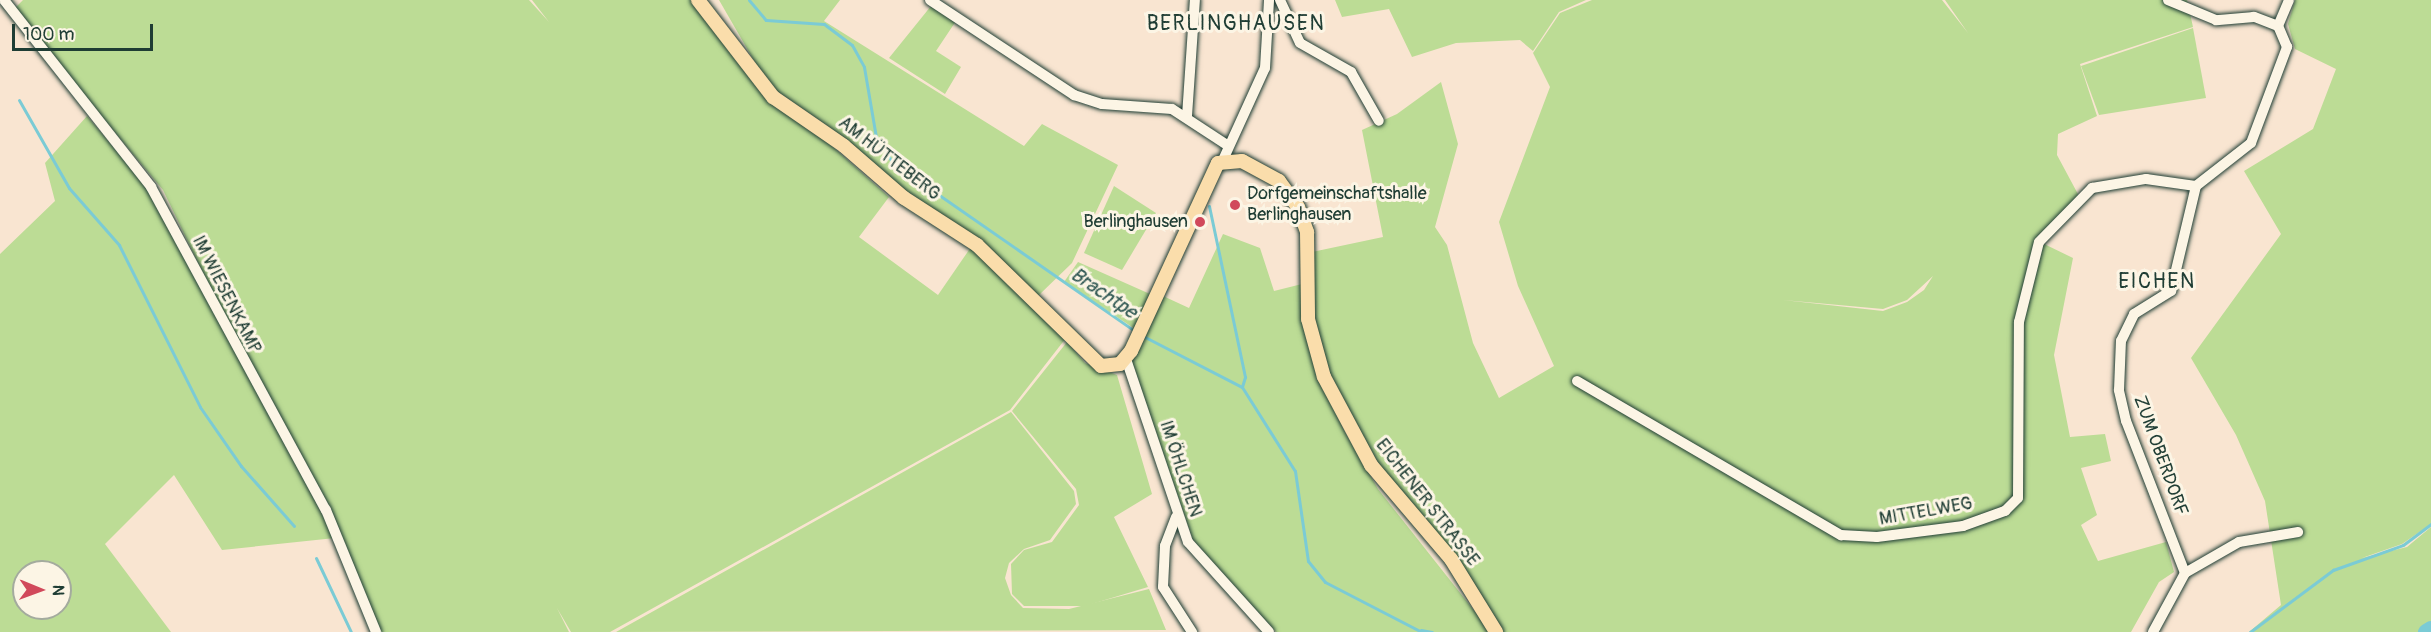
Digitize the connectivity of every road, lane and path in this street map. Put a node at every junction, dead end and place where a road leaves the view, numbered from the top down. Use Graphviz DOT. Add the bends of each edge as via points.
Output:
graph roads {
  1 [pos="4,0"];
  2 [pos="698,0"];
  3 [pos="930,0"];
  4 [pos="1195,0"];
  5 [pos="1269,0"];
  6 [pos="1280,0"];
  7 [pos="2168,0"];
  8 [pos="2289,0"];
  9 [pos="2278,26"];
  10 [pos="1187,116"];
  11 [pos="1379,121"];
  12 [pos="1227,145"];
  13 [pos="1223,160"];
  14 [pos="2196,186"];
  15 [pos="1130,354"];
  16 [pos="1577,381"];
  17 [pos="1176,517"];
  18 [pos="2298,532"];
  19 [pos="2186,573"];
  20 [pos="376,632"];
  21 [pos="1192,632"];
  22 [pos="1269,632"];
  23 [pos="1496,632"];
  24 [pos="2153,632"];
  1 -- 20 [label="street, IM WIESENKAMP" via="151,188 318,495"];
  2 -- 15 [label="main road, AM HÜTTEBERG" via="773,97 835,138 904,198 977,244 1092,362 1109,367"];
  3 -- 10 [label="street" via="1074,95"];
  4 -- 10 [label="street"];
  5 -- 12 [label="street" via="1265,68"];
  6 -- 11 [label="street" via="1300,43 1351,72"];
  7 -- 9 [label="street" via="2216,20 2254,17"];
  8 -- 9 [label="street"];
  9 -- 14 [label="street" via="2286,39 2285,61 2251,143"];
  10 -- 12 [label="street"];
  12 -- 13 [label="street"];
  13 -- 15 [label="main road"];
  13 -- 23 [label="main road, EICHENER STRASSE" via="1255,166 1293,197 1309,244 1307,308 1324,376 1371,465 1451,559"];
  14 -- 16 [label="street, MITTELWEG" via="2146,179 2092,188 2039,242 2019,322 2018,498 2006,511 1963,526 1877,537 1841,536"];
  14 -- 19 [label="street, ZUM OBERDORF" via="2171,291 2134,314 2121,341 2119,364 2126,420"];
  15 -- 17 [label="street, IM ÖHLCHEN"];
  17 -- 21 [label="street" via="1165,546 1163,588"];
  17 -- 22 [label="street, IM ÖHLCHEN" via="1188,542"];
  18 -- 19 [label="street" via="2239,542"];
  19 -- 24 [label="street"];
}
